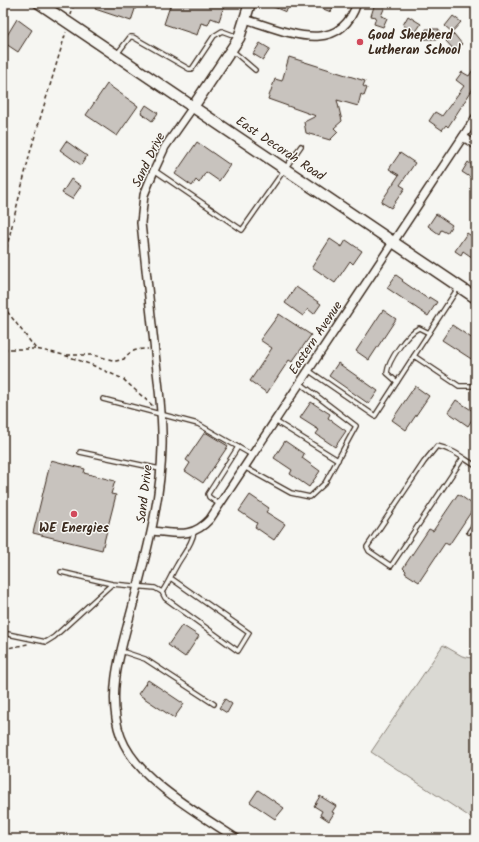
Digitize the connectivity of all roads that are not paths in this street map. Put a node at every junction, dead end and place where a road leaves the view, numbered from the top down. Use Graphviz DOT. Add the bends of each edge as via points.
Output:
graph roads {
  1 [pos="39,3"];
  2 [pos="250,3"];
  3 [pos="357,3"];
  4 [pos="245,19"];
  5 [pos="239,38"];
  6 [pos="232,51"];
  7 [pos="116,55"];
  8 [pos="255,70"];
  9 [pos="193,107"];
  10 [pos="476,117"];
  11 [pos="463,137"];
  12 [pos="476,145"];
  13 [pos="301,146"];
  14 [pos="285,169"];
  15 [pos="154,170"];
  16 [pos="393,243"];
  17 [pos="459,287"];
  18 [pos="476,298"];
  19 [pos="429,334"];
  20 [pos="414,356"];
  21 [pos="308,370"];
  22 [pos="397,382"];
  23 [pos="300,383"];
  24 [pos="476,386"];
  25 [pos="103,399"];
  26 [pos="162,414"];
  27 [pos="275,421"];
  28 [pos="238,447"];
  29 [pos="80,452"];
  30 [pos="252,455"];
  31 [pos="463,458"];
  32 [pos="338,460"];
  33 [pos="244,466"];
  34 [pos="476,466"];
  35 [pos="160,469"];
  36 [pos="219,504"];
  37 [pos="476,522"];
  38 [pos="152,531"];
  39 [pos="194,532"];
  40 [pos="469,532"];
  41 [pos="61,572"];
  42 [pos="172,579"];
  43 [pos="112,584"];
  44 [pos="138,586"];
  45 [pos="162,592"];
  46 [pos="3,633"];
  47 [pos="121,651"];
  48 [pos="214,704"];
  49 [pos="237,839"];
  1 -- 7 [label="street, East Decorah Road"];
  2 -- 4 [label="street"];
  3 -- 4 [label="street" via="350,18 335,32 318,37 297,35"];
  4 -- 5 [label="street"];
  5 -- 6 [label="street"];
  5 -- 7 [label="lane" via="222,31 214,36 192,69 132,37"];
  6 -- 8 [label="lane"];
  6 -- 9 [label="street"];
  7 -- 9 [label="street, East Decorah Road"];
  9 -- 14 [label="street, East Decorah Road"];
  9 -- 15 [label="street, Sand Drive" via="165,147"];
  10 -- 11 [label="street, Eastern Avenue"];
  11 -- 12 [label="street"];
  11 -- 16 [label="street, Eastern Avenue"];
  13 -- 14 [label="lane"];
  14 -- 15 [label="lane" via="242,230"];
  14 -- 16 [label="street, East Decorah Road"];
  15 -- 26 [label="street, Sand Drive" via="144,195 141,223"];
  16 -- 17 [label="street, East Decorah Road"];
  16 -- 21 [label="street, Eastern Avenue"];
  17 -- 18 [label="street, East Decorah Road"];
  17 -- 19 [label="lane"];
  19 -- 20 [label="lane"];
  19 -- 22 [label="lane" via="419,328 412,331 388,366 387,373"];
  20 -- 22 [label="lane"];
  20 -- 24 [label="lane" via="459,386"];
  21 -- 22 [label="lane" via="375,416"];
  21 -- 23 [label="street, Eastern Avenue"];
  23 -- 27 [label="street, Eastern Avenue"];
  23 -- 32 [label="lane" via="356,426"];
  25 -- 26 [label="lane"];
  26 -- 28 [label="lane" via="198,424"];
  26 -- 35 [label="street, Sand Drive"];
  27 -- 30 [label="street, Eastern Avenue"];
  27 -- 32 [label="lane"];
  28 -- 30 [label="lane"];
  28 -- 36 [label="lane" via="208,494 209,498"];
  29 -- 35 [label="lane"];
  30 -- 33 [label="street, Eastern Avenue"];
  31 -- 31 [label="lane" via="447,448 437,446 367,547 369,551 391,566"];
  31 -- 34 [label="lane"];
  32 -- 33 [label="lane" via="325,484 310,496 291,493"];
  33 -- 36 [label="street, Eastern Avenue"];
  35 -- 38 [label="street, Sand Drive"];
  36 -- 39 [label="street, Eastern Avenue" via="202,528"];
  37 -- 40 [label="lane"];
  38 -- 39 [label="street" via="180,534"];
  38 -- 44 [label="street, Sand Drive"];
  39 -- 42 [label="lane"];
  41 -- 43 [label="lane"];
  42 -- 45 [label="lane"];
  42 -- 45 [label="lane" via="249,633 238,651 165,598"];
  43 -- 44 [label="lane"];
  43 -- 46 [label="lane" via="46,642"];
  44 -- 45 [label="lane" via="155,588"];
  44 -- 47 [label="street, Sand Drive"];
  47 -- 48 [label="lane" via="145,659"];
  47 -- 49 [label="street, Sand Drive" via="115,682 114,709 120,737 134,762 158,784"];
}
